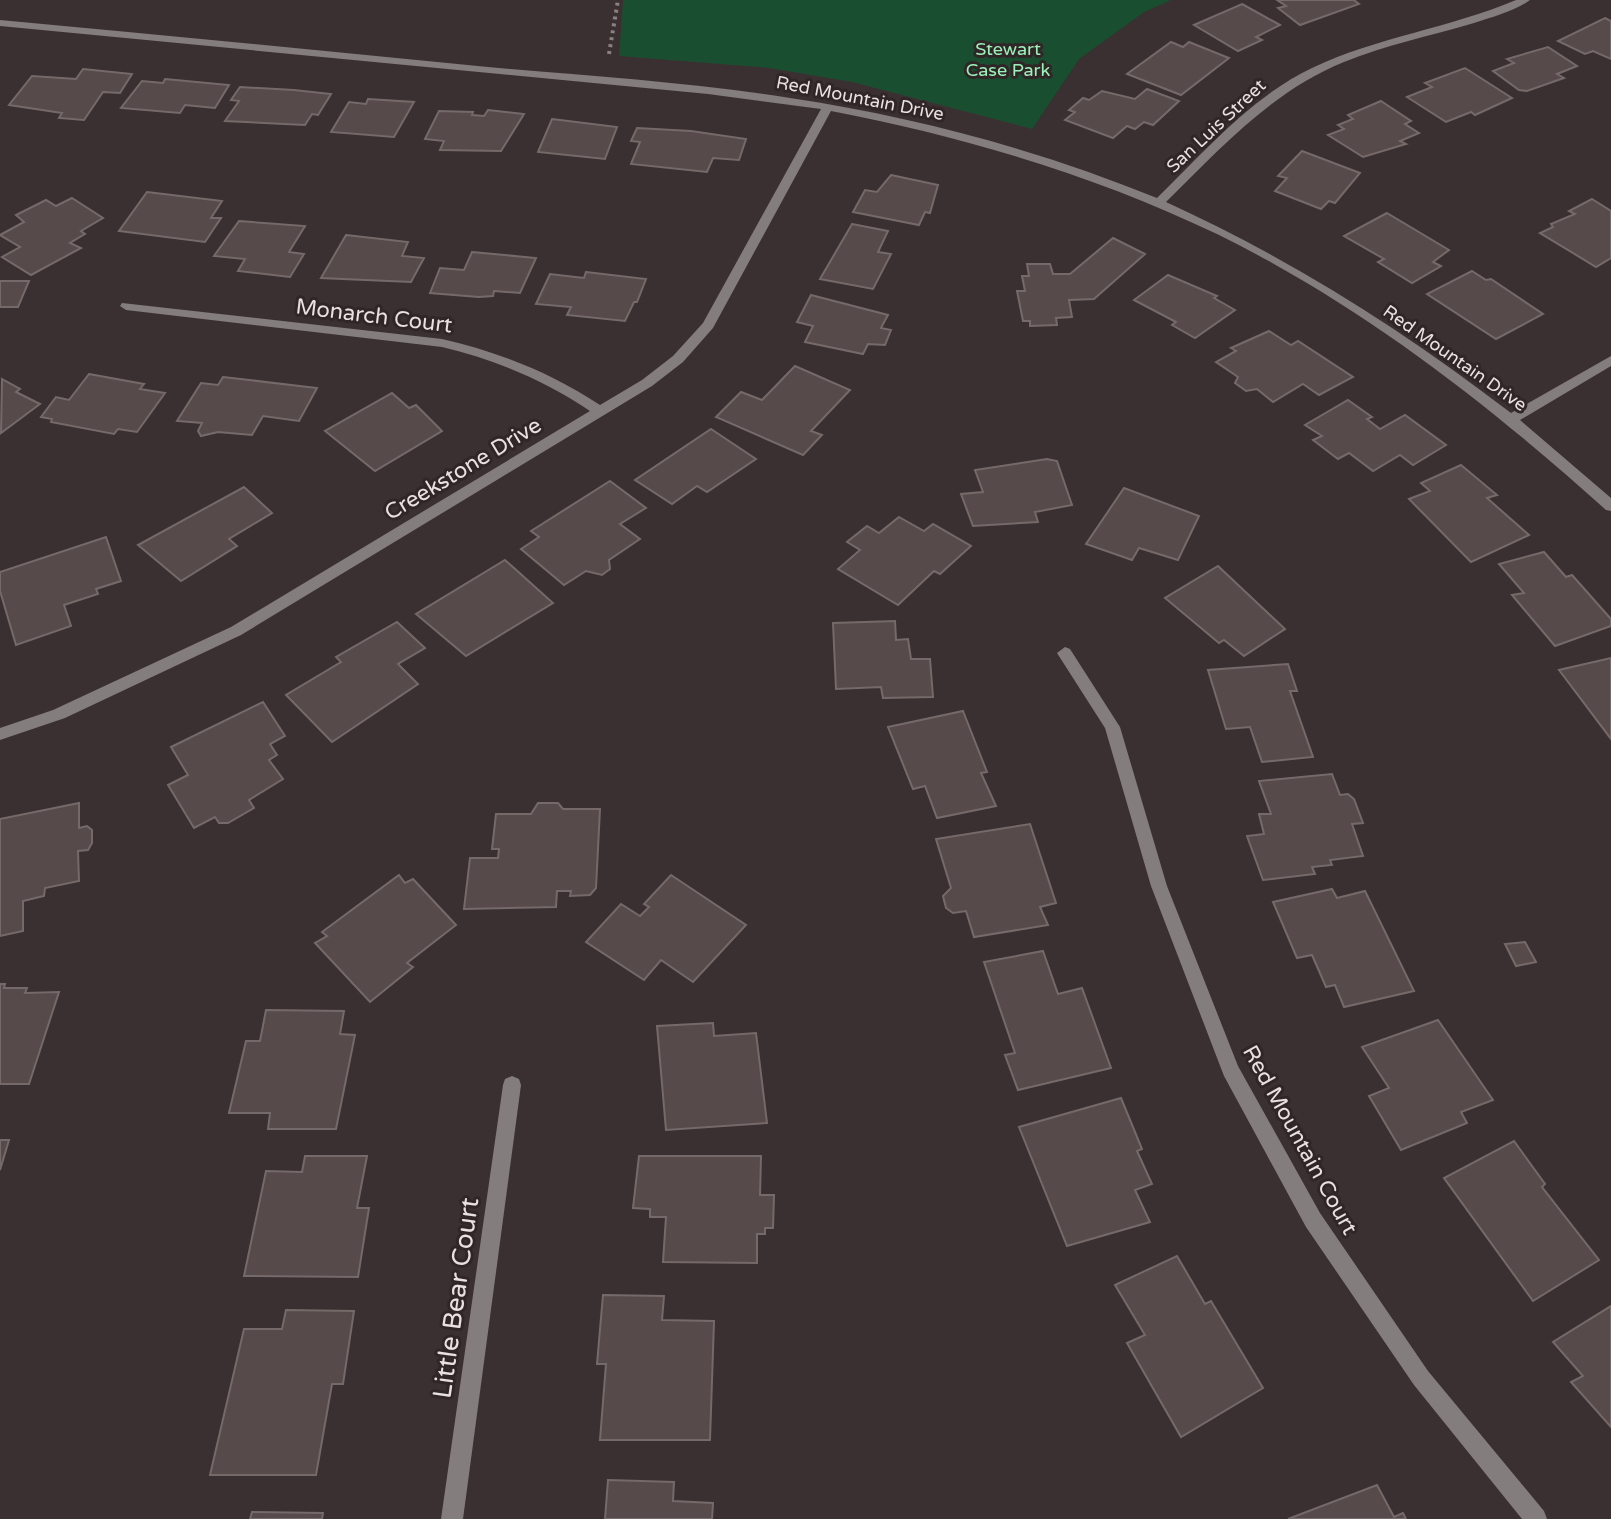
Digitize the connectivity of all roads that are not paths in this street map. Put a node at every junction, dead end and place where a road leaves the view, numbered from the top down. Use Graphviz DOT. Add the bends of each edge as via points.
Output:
graph roads {
  1 [pos="1525,0"];
  2 [pos="0,23"];
  3 [pos="828,107"];
  4 [pos="1159,203"];
  5 [pos="126,306"];
  6 [pos="1611,360"];
  7 [pos="601,412"];
  8 [pos="1511,419"];
  9 [pos="1611,506"];
  10 [pos="1065,653"];
  11 [pos="0,734"];
  12 [pos="512,1085"];
  13 [pos="452,1519"];
  14 [pos="1536,1519"];
  1 -- 4 [label="street, San Luis Street" via="1494,15 1339,60 1287,86"];
  2 -- 3 [label="street, Red Mountain Drive"];
  3 -- 4 [label="street, Red Mountain Drive" via="1023,155"];
  3 -- 7 [label="street, Creekstone Drive" via="708,325 678,359"];
  4 -- 8 [label="street, Red Mountain Drive" via="1276,260"];
  5 -- 7 [label="street, Monarch Court" via="442,343 493,354 538,373"];
  6 -- 8 [label="street"];
  7 -- 11 [label="street, Creekstone Drive" via="236,631 137,680"];
  8 -- 9 [label="street, Red Mountain Drive"];
  10 -- 14 [label="street, Red Mountain Court" via="1112,727 1159,886 1230,1070 1313,1220 1421,1378"];
  12 -- 13 [label="street, Little Bear Court"];
}
